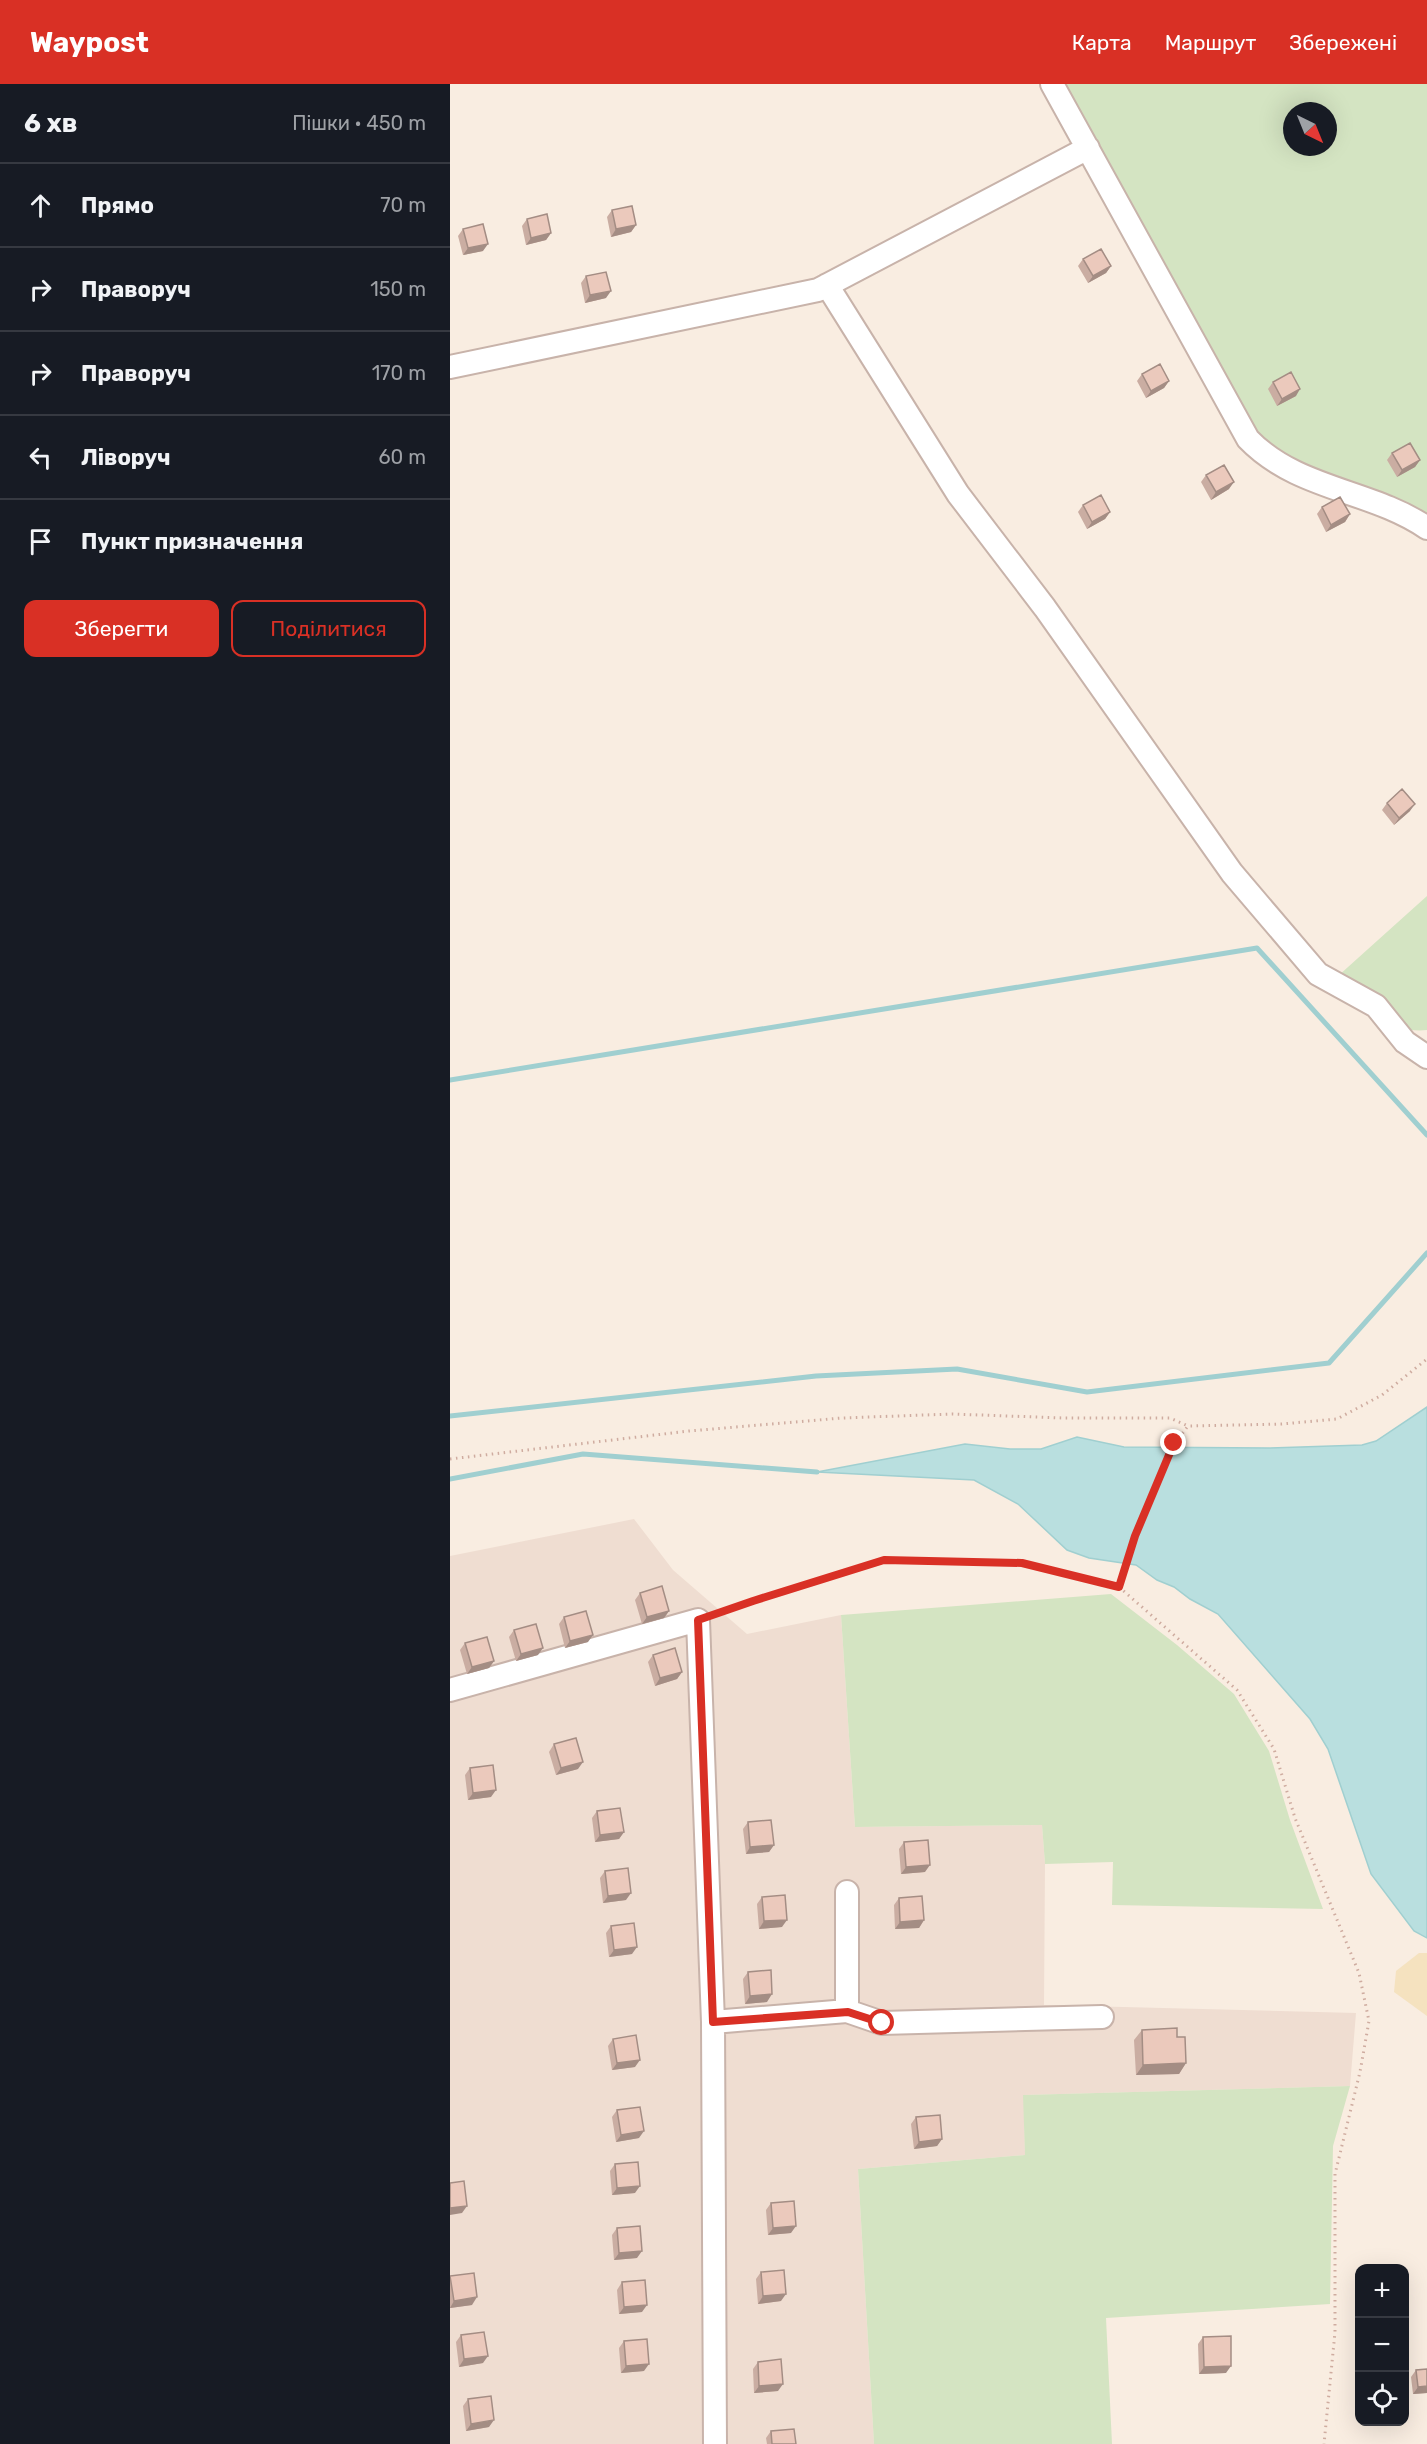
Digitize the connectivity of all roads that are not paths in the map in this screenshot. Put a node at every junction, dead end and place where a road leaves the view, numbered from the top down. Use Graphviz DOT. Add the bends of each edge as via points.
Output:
graph roads {
  1 [pos="1052,84"];
  2 [pos="1088,148"];
  3 [pos="827,285"];
  4 [pos="450,367"];
  5 [pos="1427,528"];
  6 [pos="1427,1057"];
  7 [pos="450,1690"];
  8 [pos="847,1892"];
  9 [pos="848,2012"];
  10 [pos="1102,2017"];
  11 [pos="713,2022"];
  12 [pos="715,2444"];
  1 -- 2 [label="street"];
  2 -- 3 [label="street"];
  2 -- 5 [label="street" via="1248,439 1262,453 1302,477 1410,516"];
  3 -- 4 [label="street"];
  3 -- 6 [label="street" via="958,494 1045,608 1232,873 1318,974 1376,1006 1405,1042"];
  7 -- 11 [label="street" via="698,1620"];
  8 -- 9 [label="street"];
  9 -- 10 [label="street" via="882,2023"];
  9 -- 11 [label="street"];
  11 -- 12 [label="street"];
}
